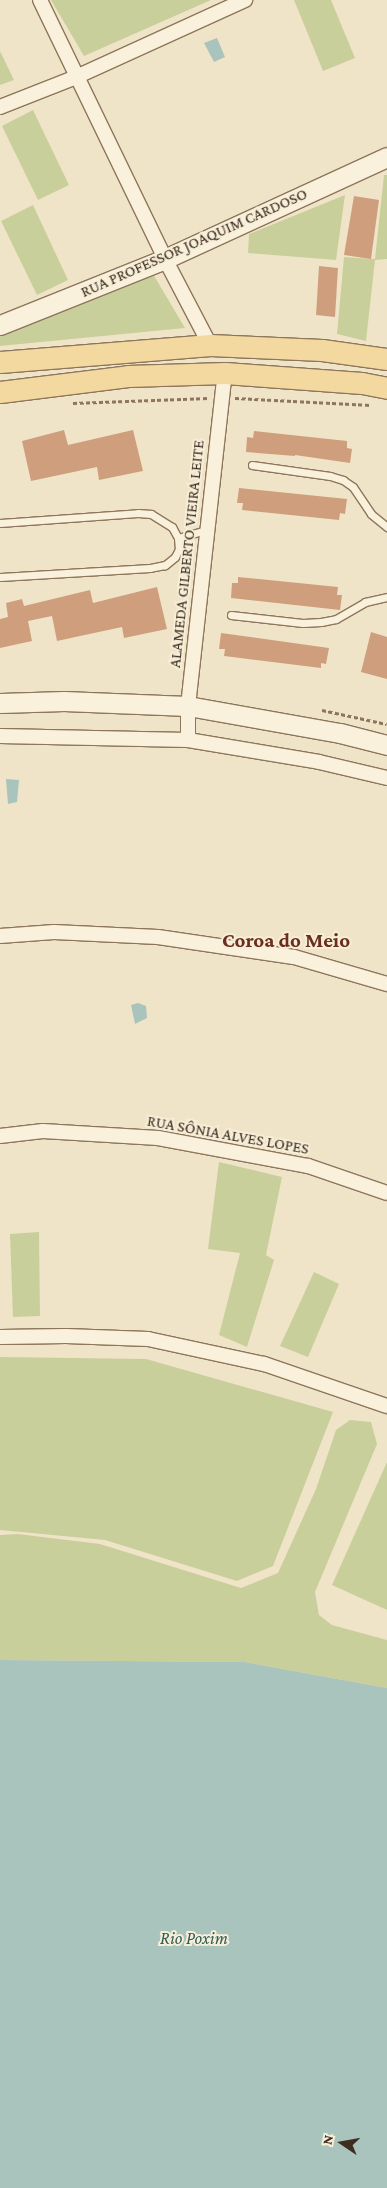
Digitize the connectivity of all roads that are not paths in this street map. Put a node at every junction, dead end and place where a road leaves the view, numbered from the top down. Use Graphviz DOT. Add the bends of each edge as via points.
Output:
graph roads {
  1 [pos="40,0"];
  2 [pos="245,0"];
  3 [pos="76,77"];
  4 [pos="0,107"];
  5 [pos="387,157"];
  6 [pos="165,259"];
  7 [pos="0,325"];
  8 [pos="210,345"];
  9 [pos="387,359"];
  10 [pos="0,362"];
  11 [pos="225,373"];
  12 [pos="0,392"];
  13 [pos="382,397"];
  14 [pos="252,465"];
  15 [pos="0,523"];
  16 [pos="387,527"];
  17 [pos="206,530"];
  18 [pos="178,538"];
  19 [pos="0,577"];
  20 [pos="387,597"];
  21 [pos="231,615"];
  22 [pos="0,703"];
  23 [pos="188,706"];
  24 [pos="0,736"];
  25 [pos="188,740"];
  26 [pos="387,745"];
  27 [pos="387,778"];
  28 [pos="0,936"];
  29 [pos="387,984"];
  30 [pos="0,1136"];
  31 [pos="387,1193"];
  32 [pos="0,1337"];
  33 [pos="387,1406"];
  1 -- 3 [label="street"];
  2 -- 3 [label="street"];
  3 -- 4 [label="street"];
  3 -- 6 [label="street"];
  5 -- 6 [label="street, RUA PROFESSOR JOAQUIM CARDOSO"];
  6 -- 7 [label="street, RUA PROFESSOR JOAQUIM CARDOSO"];
  6 -- 8 [label="street"];
  8 -- 9 [label="main road" via="322,350"];
  8 -- 10 [label="main road"];
  11 -- 12 [label="main road" via="128,376"];
  11 -- 13 [label="main road" via="362,383"];
  11 -- 17 [label="street, ALAMEDA GILBERTO VIEIRA LEITE"];
  14 -- 16 [label="lane" via="343,480 354,486 371,514"];
  15 -- 18 [label="lane" via="151,514 172,527"];
  17 -- 18 [label="lane"];
  17 -- 23 [label="street, ALAMEDA GILBERTO VIEIRA LEITE"];
  18 -- 19 [label="lane" via="179,549 165,565"];
  20 -- 21 [label="lane" via="365,602 342,616 321,622"];
  22 -- 23 [label="street" via="64,701"];
  23 -- 25 [label="street, ALAMEDA GILBERTO VIEIRA LEITE"];
  23 -- 26 [label="street" via="340,733"];
  24 -- 25 [label="street"];
  25 -- 27 [label="street" via="319,762"];
  28 -- 29 [label="street" via="54,932 158,937 294,957"];
  30 -- 31 [label="street, RUA SÔNIA ALVES LOPES" via="43,1131 158,1138 308,1166"];
  32 -- 33 [label="street" via="148,1339 264,1364"];
}
